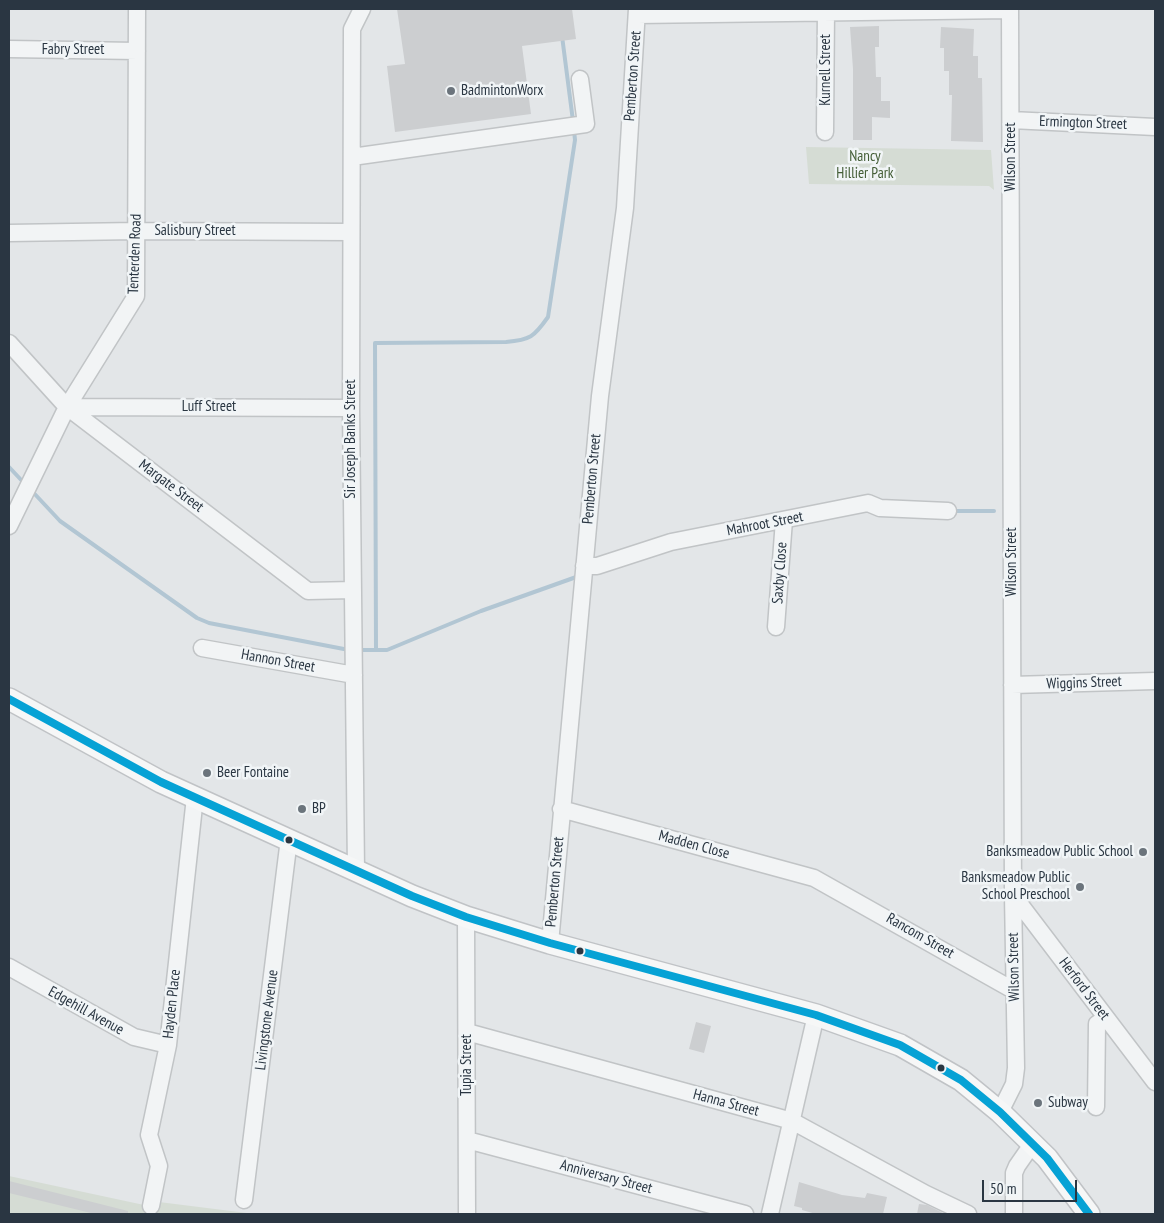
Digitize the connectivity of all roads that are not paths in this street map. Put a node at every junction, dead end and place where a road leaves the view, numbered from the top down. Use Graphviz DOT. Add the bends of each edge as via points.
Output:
graph roads {
  1 [pos="137,9"];
  2 [pos="362,9"];
  3 [pos="1010,9"];
  4 [pos="826,10"];
  5 [pos="637,12"];
  6 [pos="9,50"];
  7 [pos="137,50"];
  8 [pos="580,79"];
  9 [pos="1011,120"];
  10 [pos="1155,127"];
  11 [pos="825,132"];
  12 [pos="352,157"];
  13 [pos="136,230"];
  14 [pos="351,232"];
  15 [pos="9,233"];
  16 [pos="9,343"];
  17 [pos="67,407"];
  18 [pos="351,408"];
  19 [pos="948,511"];
  20 [pos="784,520"];
  21 [pos="9,526"];
  22 [pos="584,566"];
  23 [pos="353,590"];
  24 [pos="776,627"];
  25 [pos="202,648"];
  26 [pos="354,675"];
  27 [pos="1155,681"];
  28 [pos="1012,685"];
  29 [pos="9,699"];
  30 [pos="195,798"];
  31 [pos="561,809"];
  32 [pos="289,839"];
  33 [pos="356,871"];
  34 [pos="826,883"];
  35 [pos="1013,895"];
  36 [pos="466,917"];
  37 [pos="550,943"];
  38 [pos="9,967"];
  39 [pos="1013,990"];
  40 [pos="816,1016"];
  41 [pos="1106,1018"];
  42 [pos="467,1032"];
  43 [pos="168,1046"];
  44 [pos="1155,1082"];
  45 [pos="1096,1107"];
  46 [pos="1000,1112"];
  47 [pos="792,1121"];
  48 [pos="467,1140"];
  49 [pos="1033,1143"];
  50 [pos="244,1200"];
  51 [pos="151,1206"];
  52 [pos="467,1214"];
  53 [pos="745,1214"];
  54 [pos="770,1214"];
  55 [pos="968,1214"];
  56 [pos="1014,1214"];
  57 [pos="1089,1214"];
  1 -- 7 [label="street, Tenterden Road"];
  2 -- 12 [label="street, Sir Joseph Banks Street" via="352,28"];
  3 -- 4 [label="street"];
  3 -- 9 [label="street, Wilson Street"];
  4 -- 5 [label="street"];
  4 -- 11 [label="street, Kurnell Street"];
  5 -- 22 [label="street, Pemberton Street" via="625,208 600,396"];
  6 -- 7 [label="street, Fabry Street"];
  7 -- 13 [label="street, Tenterden Road"];
  8 -- 12 [label="street" via="586,124"];
  9 -- 10 [label="street, Ermington Street"];
  9 -- 28 [label="street, Wilson Street"];
  12 -- 14 [label="street, Sir Joseph Banks Street"];
  13 -- 14 [label="street, Salisbury Street"];
  13 -- 15 [label="street, Salisbury Street"];
  13 -- 17 [label="street, Tenterden Road" via="136,296"];
  14 -- 18 [label="street, Sir Joseph Banks Street"];
  16 -- 17 [label="street, Margate Street"];
  17 -- 18 [label="street, Luff Street"];
  17 -- 21 [label="street, Tenterden Road"];
  17 -- 23 [label="street, Margate Street" via="308,591"];
  18 -- 23 [label="street, Sir Joseph Banks Street"];
  19 -- 20 [label="street, Mahroot Street" via="880,508 868,503"];
  20 -- 22 [label="street, Mahroot Street" via="670,542 597,566"];
  20 -- 24 [label="street, Saxby Close"];
  22 -- 31 [label="street, Pemberton Street"];
  23 -- 26 [label="street, Sir Joseph Banks Street"];
  25 -- 26 [label="street, Hannon Street"];
  26 -- 33 [label="street, Sir Joseph Banks Street"];
  27 -- 28 [label="street, Wiggins Street"];
  28 -- 35 [label="street, Wilson Street"];
  29 -- 30 [label="main road" via="135,769"];
  30 -- 32 [label="main road"];
  30 -- 43 [label="street, Hayden Place"];
  31 -- 34 [label="street, Madden Close"];
  31 -- 37 [label="street, Pemberton Street"];
  32 -- 33 [label="main road"];
  32 -- 50 [label="street, Livingstone Avenue"];
  33 -- 36 [label="main road"];
  34 -- 39 [label="street, Rancom Street"];
  35 -- 39 [label="street, Wilson Street"];
  35 -- 41 [label="street, Herford Street"];
  36 -- 37 [label="main road"];
  36 -- 42 [label="street, Tupia Street"];
  37 -- 40 [label="main road"];
  38 -- 43 [label="street, Edgehill Avenue" via="134,1037"];
  39 -- 46 [label="street, Wilson Street" via="1015,1076 1010,1096"];
  40 -- 46 [label="main road" via="900,1045 961,1080"];
  40 -- 47 [label="street"];
  41 -- 44 [label="street, Herford Street"];
  41 -- 45 [label="street" via="1097,1024"];
  42 -- 47 [label="street, Hanna Street"];
  42 -- 48 [label="street, Tupia Street"];
  43 -- 51 [label="street, Hayden Place" via="149,1135 159,1166"];
  46 -- 49 [label="main road"];
  47 -- 54 [label="street"];
  47 -- 55 [label="street, Hanna Street"];
  48 -- 52 [label="street, Tupia Street"];
  48 -- 53 [label="street, Anniversary Street"];
  49 -- 56 [label="street" via="1014,1173"];
  49 -- 57 [label="main road"];
}
